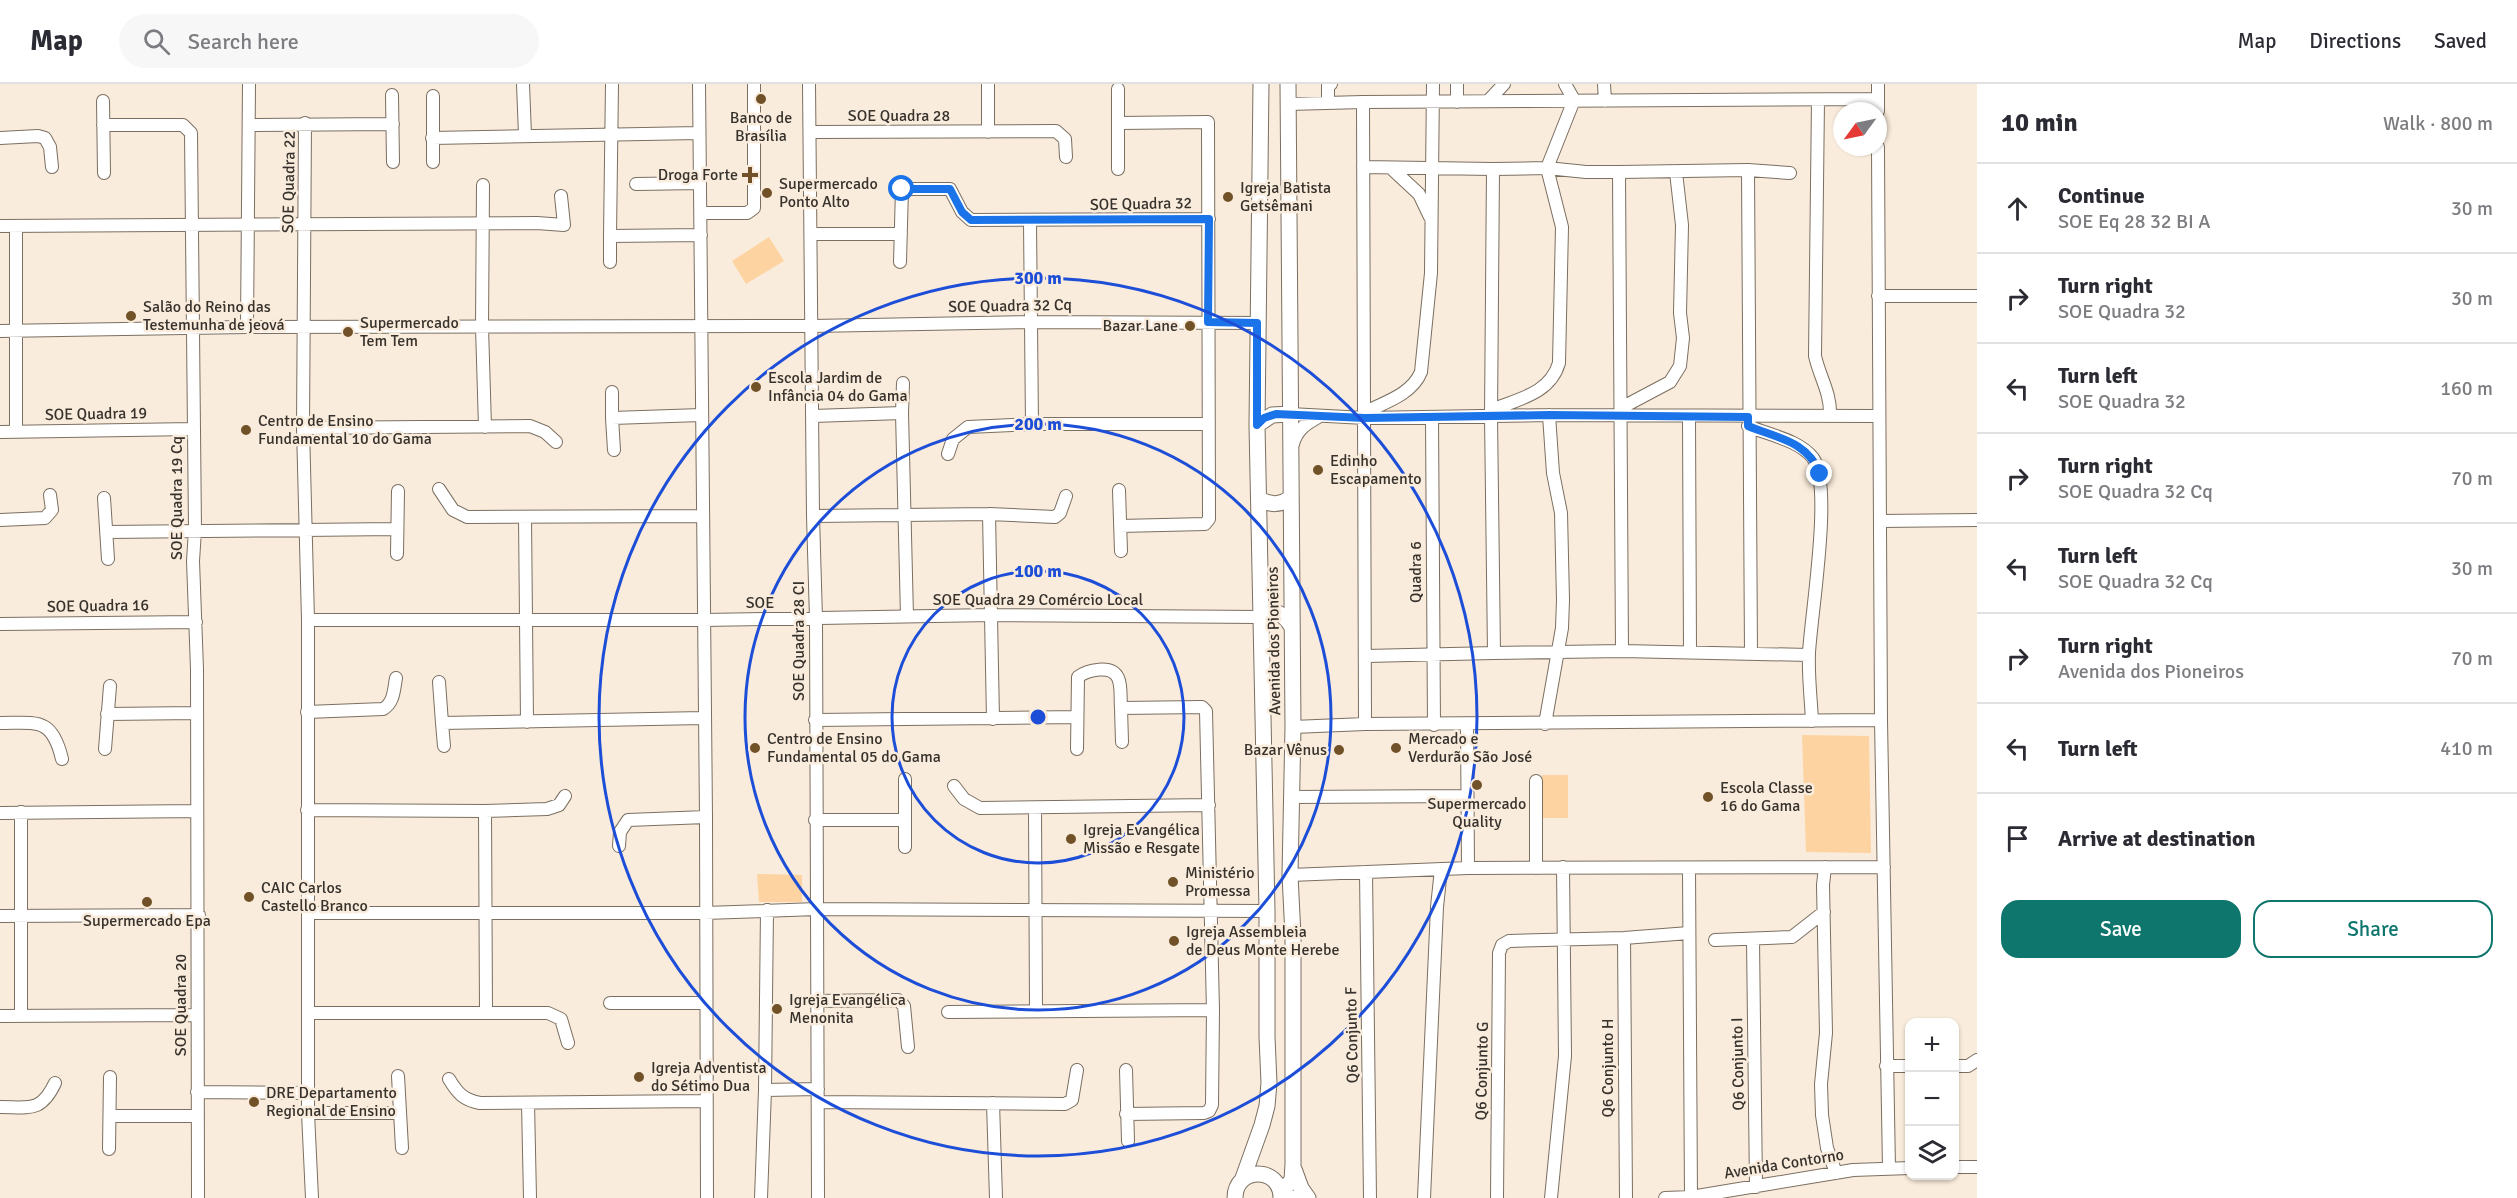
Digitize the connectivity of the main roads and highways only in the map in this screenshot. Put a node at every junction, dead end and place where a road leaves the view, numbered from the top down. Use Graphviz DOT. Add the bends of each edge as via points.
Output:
graph roads {
  1 [pos="1261,84"];
  2 [pos="1288,84"];
  3 [pos="1261,116"];
  4 [pos="1287,164"];
  5 [pos="1259,189"];
  6 [pos="1288,264"];
  7 [pos="1290,414"];
  8 [pos="1257,425"];
  9 [pos="1291,497"];
  10 [pos="1259,500"];
  11 [pos="1260,617"];
  12 [pos="1292,627"];
  13 [pos="1293,1036"];
  14 [pos="1267,1037"];
  15 [pos="1293,1164"];
  16 [pos="1243,1178"];
  17 [pos="1281,1195"];
  18 [pos="1234,1197"];
  19 [pos="1308,1198"];
  1 -- 3 [label="main road, Avenida dos Pioneiros"];
  2 -- 4 [label="main road, Avenida dos Pioneiros"];
  3 -- 4 [label="main road" via="1269,130 1268,171 1277,172"];
  3 -- 5 [label="main road, Avenida dos Pioneiros"];
  4 -- 6 [label="main road, Avenida dos Pioneiros"];
  5 -- 6 [label="main road" via="1266,183 1282,187 1283,256"];
  5 -- 8 [label="main road, Avenida dos Pioneiros"];
  6 -- 7 [label="main road, Avenida dos Pioneiros"];
  7 -- 8 [label="main road" via="1272,415"];
  7 -- 9 [label="main road, Avenida dos Pioneiros"];
  8 -- 10 [label="main road, Avenida dos Pioneiros"];
  9 -- 10 [label="main road" via="1281,504"];
  9 -- 12 [label="main road, Avenida dos Pioneiros"];
  10 -- 11 [label="main road, Avenida dos Pioneiros"];
  11 -- 12 [label="main road" via="1276,612 1286,616"];
  11 -- 14 [label="main road, Avenida dos Pioneiros"];
  12 -- 13 [label="main road, Avenida dos Pioneiros"];
  13 -- 14 [label="main road" via="1279,1042"];
  13 -- 15 [label="main road, Avenida dos Pioneiros"];
  14 -- 16 [label="main road, Avenida dos Pioneiros" via="1267,1106"];
  15 -- 17 [label="main road, Avenida dos Pioneiros" via="1290,1184"];
  15 -- 19 [label="main road"];
  16 -- 17 [label="main road" via="1256,1173 1269,1176"];
  16 -- 18 [label="main road, Avenida dos Pioneiros"];
}
